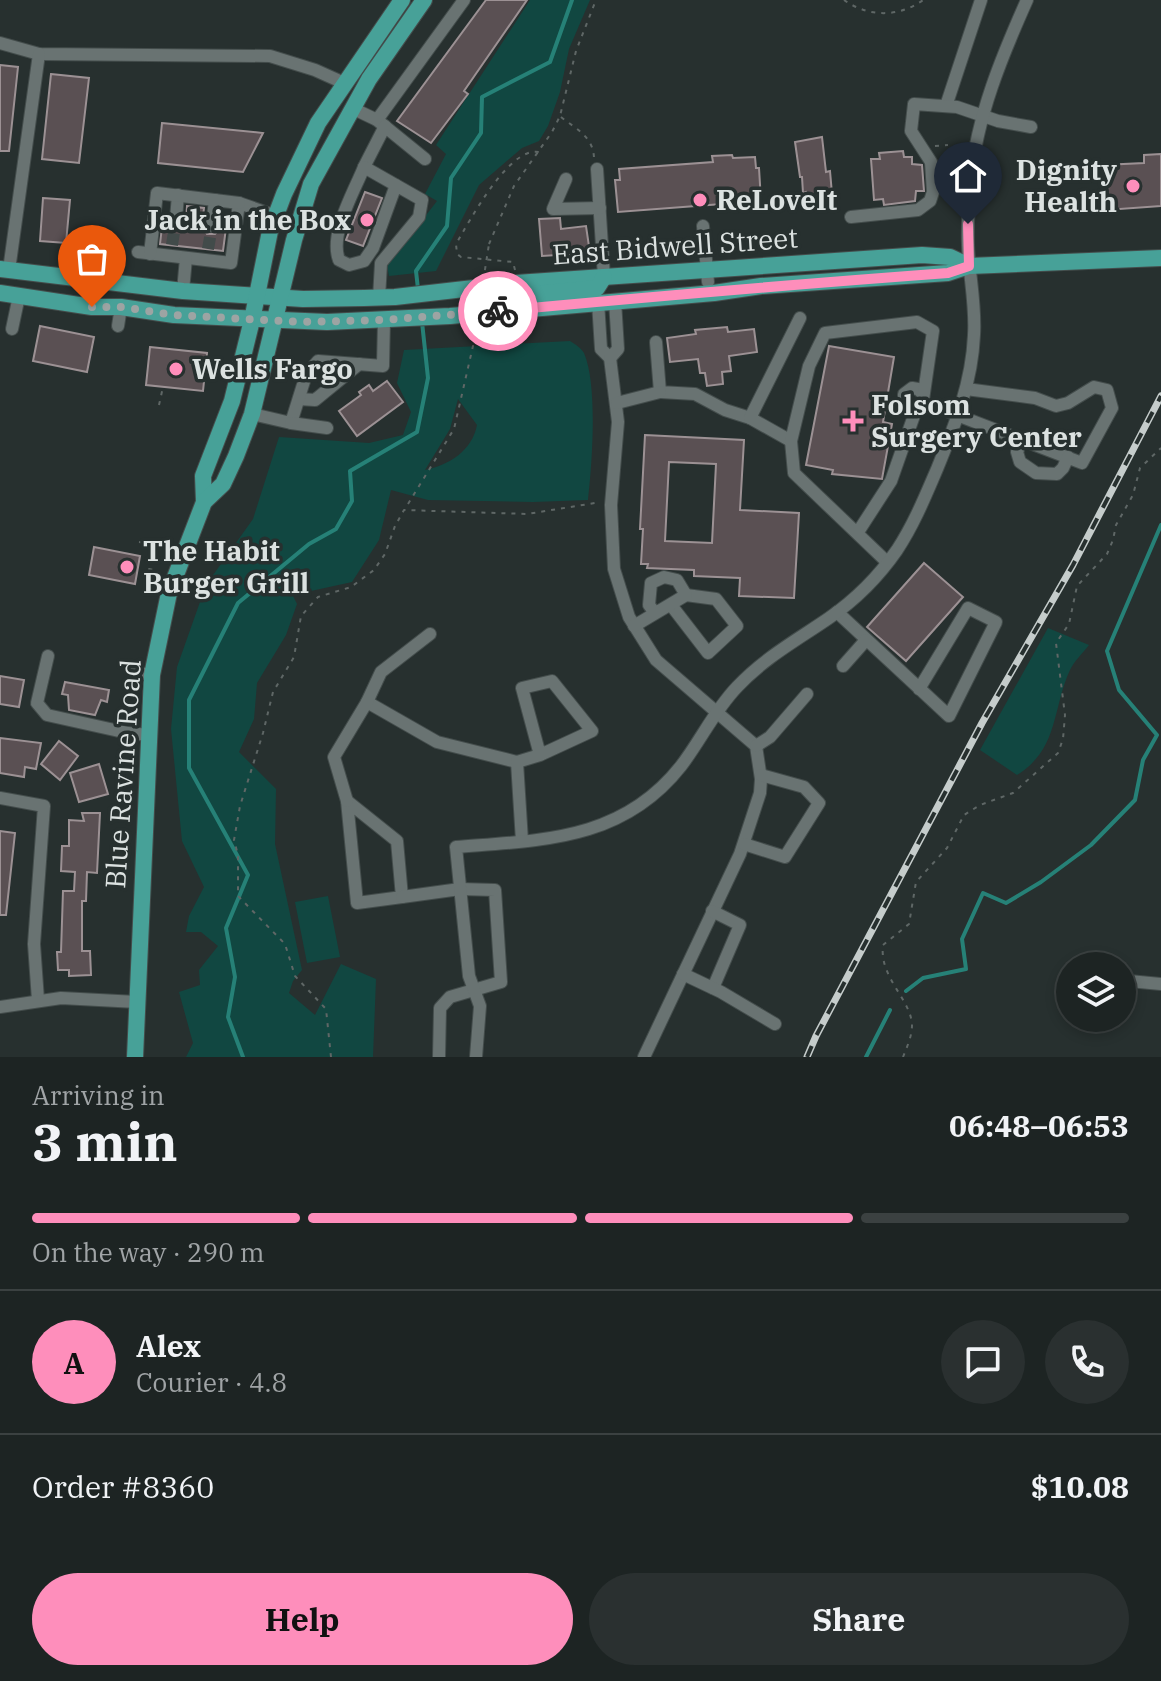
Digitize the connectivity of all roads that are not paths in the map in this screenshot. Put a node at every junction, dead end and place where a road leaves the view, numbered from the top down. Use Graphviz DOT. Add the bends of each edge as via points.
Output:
graph roads {
  1 [pos="402,0"];
  2 [pos="424,0"];
  3 [pos="464,0"];
  4 [pos="981,0"];
  5 [pos="1027,0"];
  6 [pos="0,43"];
  7 [pos="369,48"];
  8 [pos="39,54"];
  9 [pos="344,83"];
  10 [pos="946,106"];
  11 [pos="354,109"];
  12 [pos="982,114"];
  13 [pos="381,123"];
  14 [pos="1031,127"];
  15 [pos="425,159"];
  16 [pos="364,167"];
  17 [pos="597,169"];
  18 [pos="566,179"];
  19 [pos="396,185"];
  20 [pos="178,195"];
  21 [pos="215,200"];
  22 [pos="239,203"];
  23 [pos="600,208"];
  24 [pos="276,216"];
  25 [pos="851,217"];
  26 [pos="176,219"];
  27 [pos="212,226"];
  28 [pos="703,226"];
  29 [pos="186,258"];
  30 [pos="1161,258"];
  31 [pos="969,266"];
  32 [pos="3,273"];
  33 [pos="708,276"];
  34 [pos="604,277"];
  35 [pos="118,285"];
  36 [pos="183,291"];
  37 [pos="0,293"];
  38 [pos="19,296"];
  39 [pos="257,296"];
  40 [pos="281,297"];
  41 [pos="387,297"];
  42 [pos="615,301"];
  43 [pos="598,302"];
  44 [pos="121,307"];
  45 [pos="444,316"];
  46 [pos="800,318"];
  47 [pos="252,320"];
  48 [pos="388,320"];
  49 [pos="276,321"];
  50 [pos="118,326"];
  51 [pos="12,329"];
  52 [pos="656,342"];
  53 [pos="610,358"];
  54 [pos="359,364"];
  55 [pos="966,389"];
  56 [pos="660,392"];
  57 [pos="299,399"];
  58 [pos="921,401"];
  59 [pos="617,403"];
  60 [pos="252,414"];
  61 [pos="959,414"];
  62 [pos="750,418"];
  63 [pos="291,423"];
  64 [pos="327,428"];
  65 [pos="1022,439"];
  66 [pos="791,441"];
  67 [pos="1068,457"];
  68 [pos="204,502"];
  69 [pos="858,532"];
  70 [pos="887,562"];
  71 [pos="686,595"];
  72 [pos="671,605"];
  73 [pos="837,612"];
  74 [pos="655,613"];
  75 [pos="634,626"];
  76 [pos="430,634"];
  77 [pos="866,640"];
  78 [pos="48,656"];
  79 [pos="843,666"];
  80 [pos="132,672"];
  81 [pos="152,675"];
  82 [pos="919,689"];
  83 [pos="807,694"];
  84 [pos="367,702"];
  85 [pos="716,711"];
  86 [pos="149,735"];
  87 [pos="756,746"];
  88 [pos="540,755"];
  89 [pos="517,762"];
  90 [pos="761,775"];
  91 [pos="0,798"];
  92 [pos="347,801"];
  93 [pos="522,841"];
  94 [pos="744,844"];
  95 [pos="460,889"];
  96 [pos="402,897"];
  97 [pos="712,911"];
  98 [pos="683,974"];
  99 [pos="1136,982"];
  100 [pos="1161,984"];
  101 [pos="713,988"];
  102 [pos="475,989"];
  103 [pos="38,1000"];
  104 [pos="137,1002"];
  105 [pos="0,1007"];
  106 [pos="775,1024"];
  107 [pos="135,1057"];
  108 [pos="439,1057"];
  109 [pos="476,1057"];
  110 [pos="644,1057"];
  1 -- 7 [label="main road, Blue Ravine Road"];
  2 -- 11 [label="main road, Blue Ravine Road"];
  3 -- 13 [label="street"];
  4 -- 10 [label="street"];
  5 -- 12 [label="street"];
  6 -- 8 [label="street"];
  7 -- 9 [label="main road, Blue Ravine Road"];
  7 -- 11 [label="main road" via="368,63 352,86"];
  8 -- 9 [label="street" via="270,56"];
  8 -- 32 [label="street"];
  9 -- 24 [label="main road, Blue Ravine Road" via="300,158"];
  10 -- 12 [label="street"];
  10 -- 25 [label="street" via="914,104 911,131 931,162 930,201 918,210"];
  11 -- 13 [label="street"];
  11 -- 40 [label="main road, Blue Ravine Road" via="311,184"];
  12 -- 14 [label="street"];
  12 -- 31 [label="street" via="971,176"];
  13 -- 15 [label="street"];
  13 -- 16 [label="street"];
  16 -- 19 [label="street"];
  16 -- 19 [label="street" via="337,234 334,249 339,260 349,265 364,261"];
  17 -- 23 [label="street"];
  18 -- 23 [label="street" via="553,209"];
  19 -- 41 [label="street" via="422,200 419,217 381,263"];
  20 -- 21 [label="street"];
  20 -- 26 [label="street"];
  20 -- 29 [label="street" via="157,193 144,253 172,251"];
  21 -- 22 [label="street"];
  21 -- 27 [label="street"];
  22 -- 24 [label="street"];
  22 -- 29 [label="street" via="231,263 208,255"];
  23 -- 34 [label="street"];
  24 -- 39 [label="main road, Blue Ravine Road"];
  28 -- 33 [label="street"];
  29 -- 36 [label="street"];
  30 -- 31 [label="main road, East Bidwell Street"];
  31 -- 33 [label="main road, East Bidwell Street" via="950,257 922,255 745,267 716,282"];
  31 -- 42 [label="main road, East Bidwell Street" via="948,273"];
  31 -- 55 [label="street" via="974,335"];
  32 -- 35 [label="main road, East Bidwell Street"];
  33 -- 34 [label="main road, East Bidwell Street"];
  33 -- 43 [label="main road" via="625,289"];
  34 -- 41 [label="main road, East Bidwell Street"];
  34 -- 45 [label="main road" via="597,288 503,297"];
  35 -- 36 [label="main road, East Bidwell Street"];
  35 -- 38 [label="main road" via="25,283"];
  36 -- 39 [label="main road, East Bidwell Street"];
  37 -- 38 [label="main road, East Bidwell Street"];
  38 -- 44 [label="main road, East Bidwell Street"];
  38 -- 51 [label="street"];
  39 -- 40 [label="main road, East Bidwell Street"];
  39 -- 47 [label="main road, Blue Ravine Road"];
  40 -- 41 [label="main road, East Bidwell Street"];
  40 -- 49 [label="main road, Blue Ravine Road"];
  42 -- 43 [label="main road, East Bidwell Street"];
  42 -- 53 [label="street" via="618,349"];
  43 -- 45 [label="main road, East Bidwell Street"];
  43 -- 53 [label="street" via="601,349"];
  44 -- 47 [label="main road, East Bidwell Street"];
  44 -- 50 [label="street"];
  45 -- 48 [label="main road, East Bidwell Street"];
  46 -- 62 [label="street"];
  47 -- 49 [label="main road, East Bidwell Street"];
  47 -- 68 [label="main road, Blue Ravine Road" via="232,401 203,476"];
  48 -- 49 [label="main road, East Bidwell Street"];
  48 -- 54 [label="street" via="383,366"];
  49 -- 60 [label="main road, Blue Ravine Road"];
  52 -- 56 [label="street"];
  53 -- 59 [label="street"];
  54 -- 57 [label="street" via="315,400"];
  54 -- 57 [label="street" via="318,361 306,375"];
  55 -- 61 [label="street"];
  55 -- 67 [label="street" via="1056,406 1094,387 1107,390 1112,408 1082,463"];
  56 -- 59 [label="street"];
  56 -- 62 [label="street" via="695,394"];
  57 -- 63 [label="street"];
  58 -- 61 [label="street"];
  58 -- 66 [label="street" via="933,331 917,322 825,333 809,366"];
  58 -- 69 [label="street" via="891,481"];
  59 -- 75 [label="street" via="611,549 618,589"];
  60 -- 63 [label="street"];
  60 -- 68 [label="main road, Blue Ravine Road" via="223,484"];
  61 -- 65 [label="street"];
  61 -- 70 [label="street" via="920,509"];
  62 -- 66 [label="street"];
  63 -- 64 [label="street"];
  65 -- 67 [label="street"];
  65 -- 67 [label="street" via="1020,462 1036,473 1057,474"];
  66 -- 69 [label="street" via="794,473"];
  68 -- 81 [label="main road, Blue Ravine Road" via="169,593"];
  69 -- 70 [label="street"];
  70 -- 73 [label="street"];
  71 -- 72 [label="street"];
  71 -- 72 [label="street" via="716,599 737,626 708,653"];
  71 -- 74 [label="street" via="677,580 664,577 651,583 649,605"];
  72 -- 74 [label="street"];
  73 -- 77 [label="street"];
  73 -- 85 [label="street" via="757,667"];
  74 -- 75 [label="street"];
  75 -- 85 [label="street" via="670,674"];
  76 -- 84 [label="street" via="381,672"];
  77 -- 79 [label="street"];
  77 -- 82 [label="street"];
  78 -- 86 [label="street" via="37,703 47,715"];
  80 -- 81 [label="street"];
  81 -- 86 [label="main road, Blue Ravine Road"];
  82 -- 82 [label="street" via="949,716 996,622 968,608"];
  83 -- 87 [label="street"];
  84 -- 89 [label="street" via="437,742"];
  84 -- 92 [label="street" via="334,757"];
  85 -- 87 [label="street"];
  85 -- 93 [label="street" via="681,766 637,807 582,833"];
  86 -- 104 [label="main road, Blue Ravine Road"];
  87 -- 90 [label="street"];
  88 -- 88 [label="street" via="522,688 552,681 592,731"];
  88 -- 89 [label="street"];
  89 -- 93 [label="street"];
  90 -- 94 [label="street"];
  90 -- 94 [label="street" via="804,787 819,803 785,857"];
  91 -- 103 [label="street" via="44,806 34,944"];
  92 -- 96 [label="street" via="397,841"];
  92 -- 96 [label="street" via="357,903"];
  93 -- 95 [label="street" via="456,847"];
  94 -- 97 [label="street"];
  95 -- 96 [label="street"];
  95 -- 102 [label="street" via="469,976"];
  95 -- 102 [label="street" via="495,890 501,982"];
  97 -- 98 [label="street"];
  97 -- 101 [label="street" via="740,925"];
  98 -- 101 [label="street"];
  98 -- 110 [label="street"];
  99 -- 100 [label="street"];
  101 -- 106 [label="street"];
  102 -- 108 [label="street" via="450,997 440,1008"];
  102 -- 109 [label="street" via="480,1006"];
  103 -- 104 [label="street"];
  103 -- 105 [label="street"];
  104 -- 107 [label="main road, Blue Ravine Road"];
}
